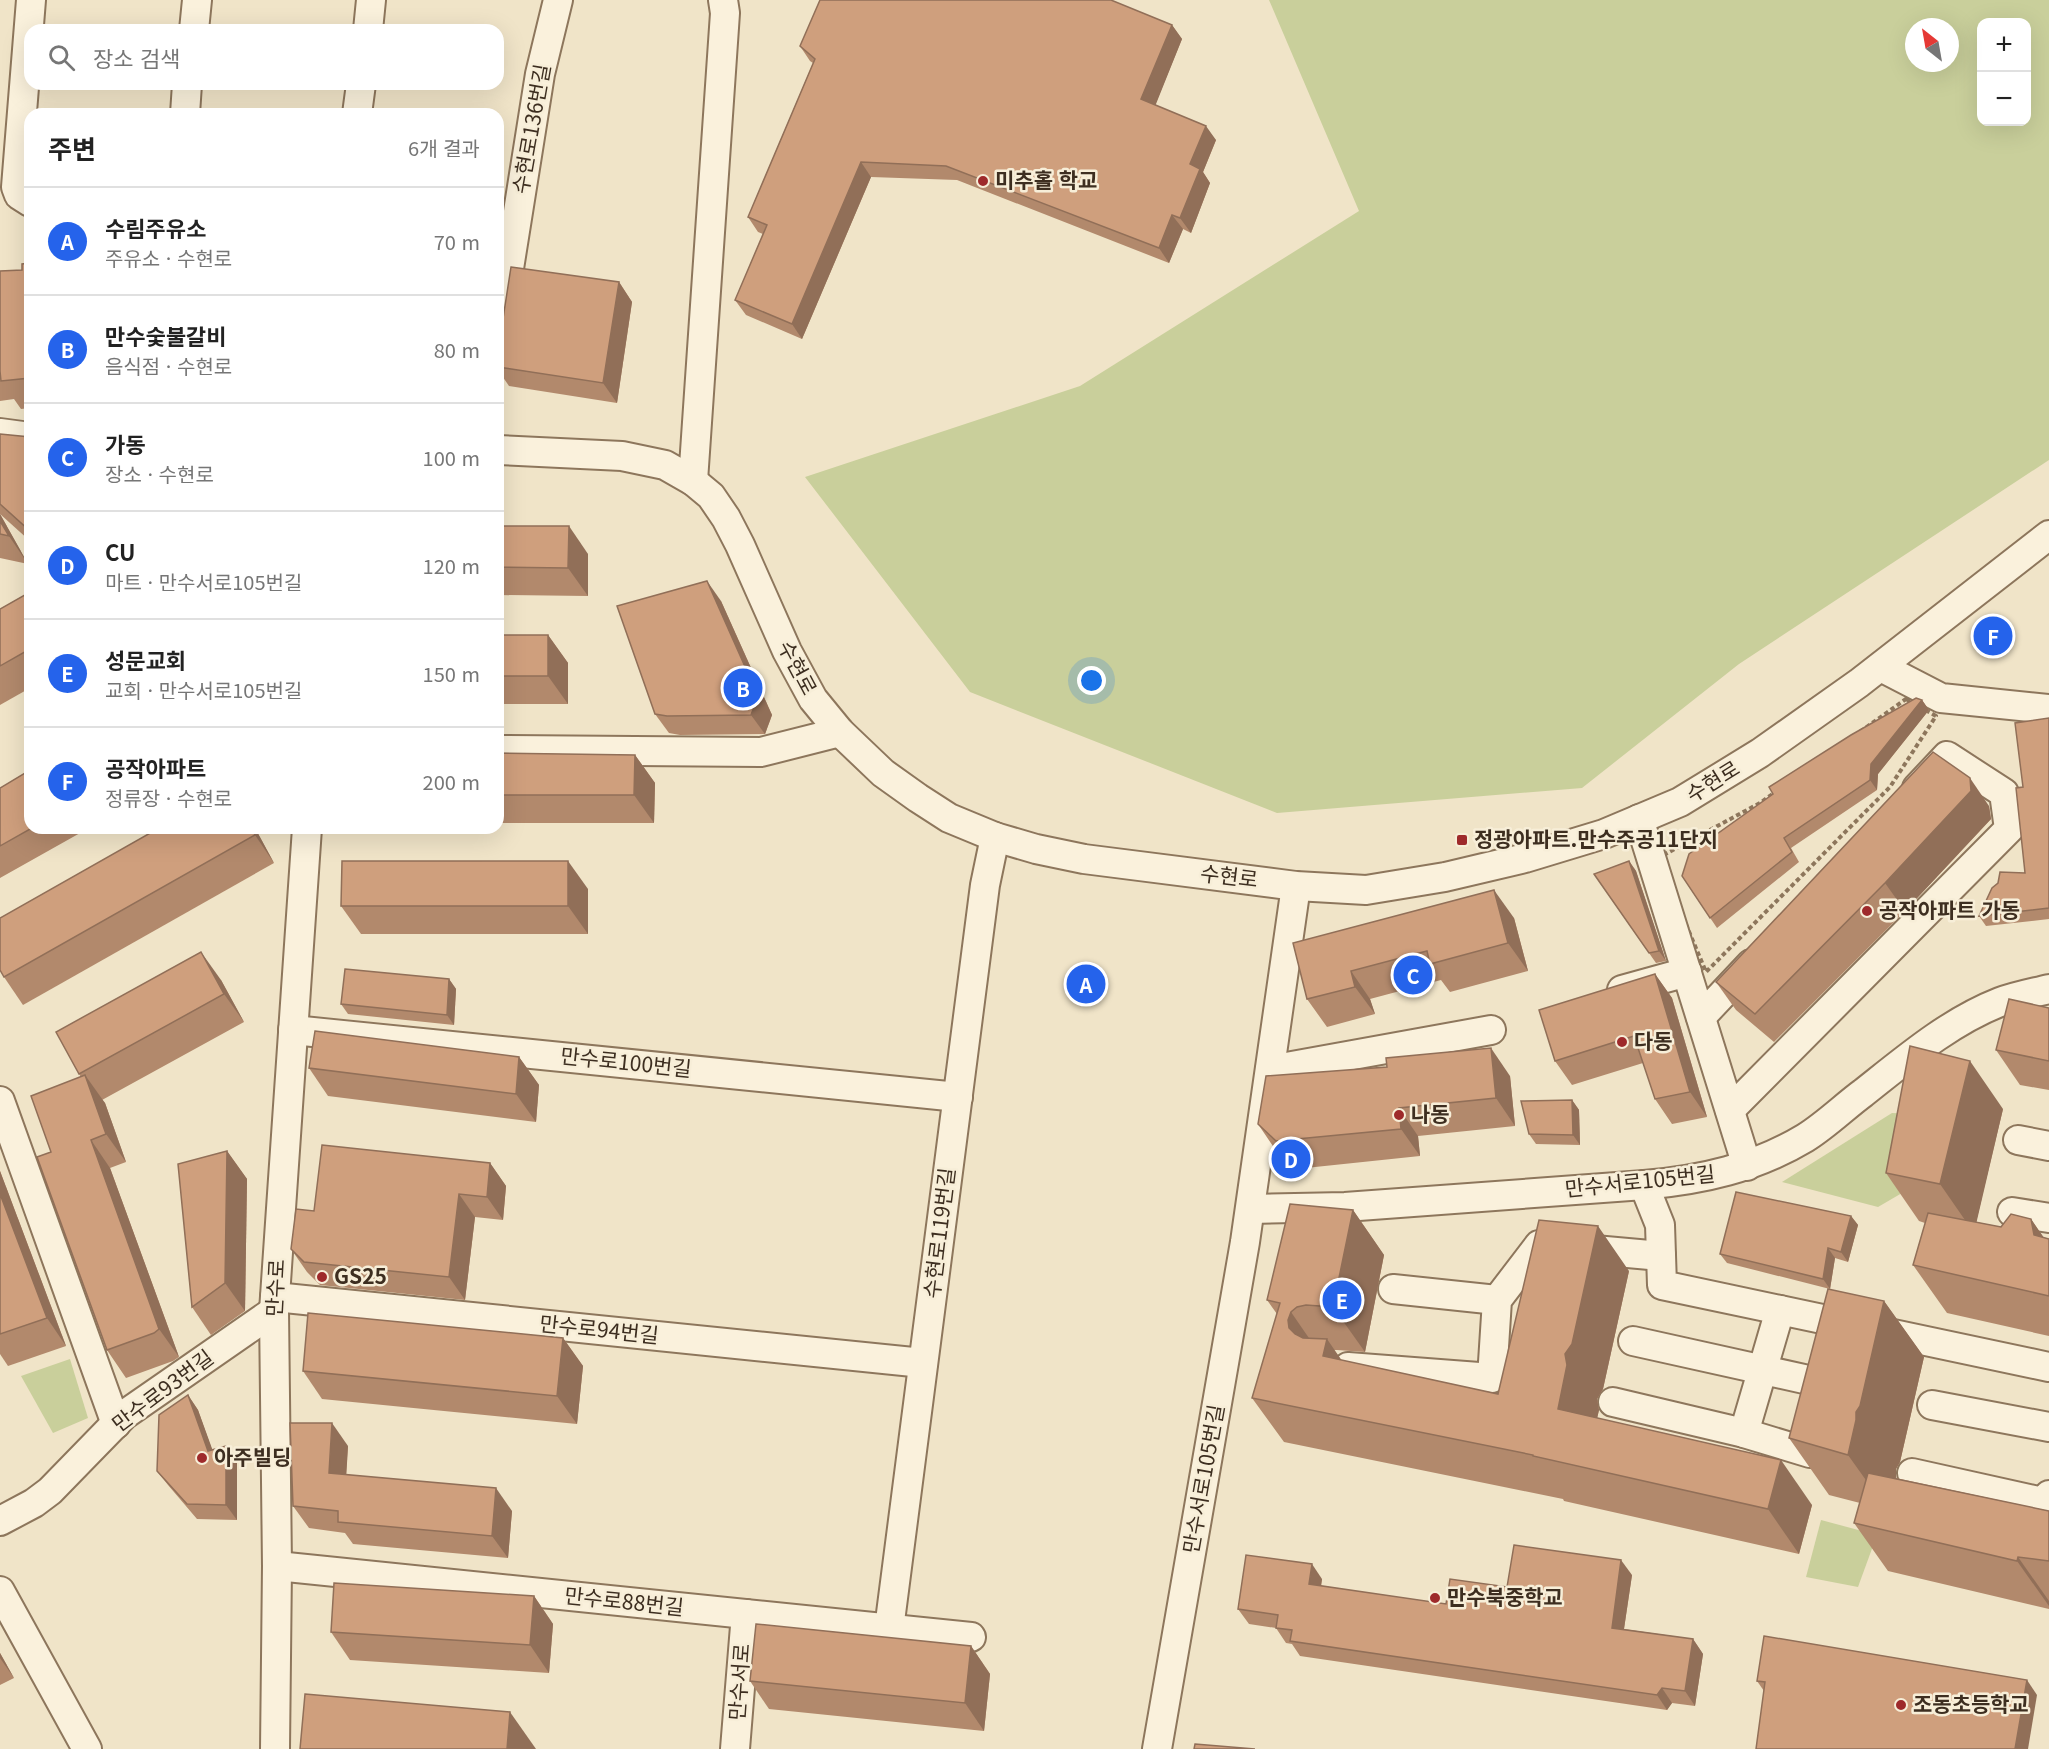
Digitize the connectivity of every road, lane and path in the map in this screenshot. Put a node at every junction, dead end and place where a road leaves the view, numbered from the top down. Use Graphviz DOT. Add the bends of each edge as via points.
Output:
graph roads {
  1 [pos="31,0"];
  2 [pos="197,0"];
  3 [pos="370,0"];
  4 [pos="558,0"];
  5 [pos="723,0"];
  6 [pos="29,24"];
  7 [pos="195,24"];
  8 [pos="368,24"];
  9 [pos="24,87"];
  10 [pos="186,90"];
  11 [pos="360,90"];
  12 [pos="185,108"];
  13 [pos="358,108"];
  14 [pos="24,199"];
  15 [pos="504,300"];
  16 [pos="0,433"];
  17 [pos="24,436"];
  18 [pos="504,450"];
  19 [pos="693,481"];
  20 [pos="2049,535"];
  21 [pos="1881,667"];
  22 [pos="2049,709"];
  23 [pos="840,732"];
  24 [pos="504,750"];
  25 [pos="1898,808"];
  26 [pos="1639,819"];
  27 [pos="308,834"];
  28 [pos="995,837"];
  29 [pos="1658,858"];
  30 [pos="1296,886"];
  31 [pos="1767,947"];
  32 [pos="1687,972"];
  33 [pos="2049,989"];
  34 [pos="1599,996"];
  35 [pos="1701,1017"];
  36 [pos="294,1030"];
  37 [pos="1491,1030"];
  38 [pos="1270,1070"];
  39 [pos="958,1097"];
  40 [pos="0,1101"];
  41 [pos="1730,1110"];
  42 [pos="2018,1140"];
  43 [pos="2049,1146"];
  44 [pos="1748,1166"];
  45 [pos="1644,1185"];
  46 [pos="1251,1209"];
  47 [pos="2012,1212"];
  48 [pos="2049,1218"];
  49 [pos="1661,1256"];
  50 [pos="1393,1289"];
  51 [pos="1497,1300"];
  52 [pos="275,1304"];
  53 [pos="1780,1310"];
  54 [pos="1633,1341"];
  55 [pos="923,1363"];
  56 [pos="1336,1366"];
  57 [pos="2049,1367"];
  58 [pos="1763,1369"];
  59 [pos="1822,1383"];
  60 [pos="1613,1402"];
  61 [pos="1932,1405"];
  62 [pos="116,1424"];
  63 [pos="2049,1427"];
  64 [pos="1744,1433"];
  65 [pos="1810,1453"];
  66 [pos="1912,1473"];
  67 [pos="2048,1501"];
  68 [pos="0,1521"];
  69 [pos="277,1566"];
  70 [pos="0,1591"];
  71 [pos="746,1614"];
  72 [pos="889,1629"];
  73 [pos="971,1637"];
  74 [pos="87,1749"];
  75 [pos="275,1749"];
  76 [pos="735,1749"];
  77 [pos="1157,1749"];
  1 -- 6 [label="street"];
  2 -- 7 [label="street"];
  3 -- 8 [label="street"];
  4 -- 15 [label="street, 수현로136번길" via="540,74"];
  5 -- 19 [label="street"];
  9 -- 14 [label="street" via="16,187"];
  10 -- 12 [label="street"];
  11 -- 13 [label="street"];
  16 -- 17 [label="street"];
  18 -- 19 [label="street, 수현로" via="622,456 665,465"];
  19 -- 23 [label="street, 수현로" via="711,496 726,518 786,651 813,699"];
  20 -- 21 [label="street, 수현로"];
  21 -- 22 [label="street" via="1941,698"];
  21 -- 26 [label="street, 수현로" via="1760,753 1680,802"];
  23 -- 24 [label="street" via="761,752"];
  23 -- 28 [label="street, 수현로" via="918,798 949,818"];
  25 -- 41 [label="street" via="1947,756 2004,793 2009,830"];
  26 -- 30 [label="street, 수현로" via="1525,858 1445,877 1366,890"];
  26 -- 32 [label="street"];
  27 -- 36 [label="street, 만수로"];
  28 -- 30 [label="street, 수현로" via="1084,859"];
  28 -- 39 [label="street, 수현로119번길"];
  29 -- 29 [label="path" via="1760,803 1906,699 1936,716 1890,787 1706,972"];
  30 -- 38 [label="street, 만수서로105번길"];
  31 -- 35 [label="street"];
  32 -- 34 [label="street"];
  32 -- 35 [label="street"];
  33 -- 44 [label="street, 만수서로105번길" via="2001,1002 1960,1022 1921,1047 1806,1137"];
  35 -- 41 [label="street"];
  36 -- 39 [label="street, 만수로100번길"];
  36 -- 52 [label="street, 만수로"];
  37 -- 38 [label="street"];
  38 -- 46 [label="street, 만수서로105번길"];
  39 -- 55 [label="street, 수현로119번길"];
  40 -- 62 [label="street"];
  41 -- 44 [label="street"];
  42 -- 43 [label="street"];
  44 -- 45 [label="street, 만수서로105번길" via="1719,1175"];
  45 -- 46 [label="street, 만수서로105번길" via="1346,1207"];
  45 -- 49 [label="street" via="1660,1226"];
  46 -- 77 [label="street, 만수서로105번길"];
  47 -- 48 [label="street"];
  49 -- 51 [label="street" via="1539,1245"];
  49 -- 53 [label="street" via="1662,1285"];
  50 -- 51 [label="street"];
  51 -- 56 [label="street" via="1492,1378"];
  52 -- 55 [label="street, 만수로94번길"];
  52 -- 62 [label="street, 만수로93번길"];
  52 -- 69 [label="street, 만수로"];
  53 -- 57 [label="street"];
  53 -- 58 [label="street"];
  54 -- 58 [label="street"];
  55 -- 72 [label="street, 수현로119번길"];
  58 -- 59 [label="street"];
  58 -- 64 [label="street"];
  60 -- 64 [label="street"];
  61 -- 63 [label="street"];
  62 -- 68 [label="street, 만수로93번길" via="50,1491"];
  64 -- 65 [label="street"];
  66 -- 67 [label="street"];
  69 -- 71 [label="street, 만수로88번길"];
  69 -- 75 [label="street, 만수로"];
  70 -- 74 [label="street"];
  71 -- 72 [label="street, 만수로88번길"];
  71 -- 76 [label="street, 만수서로"];
  72 -- 73 [label="street, 만수로88번길"];
}
